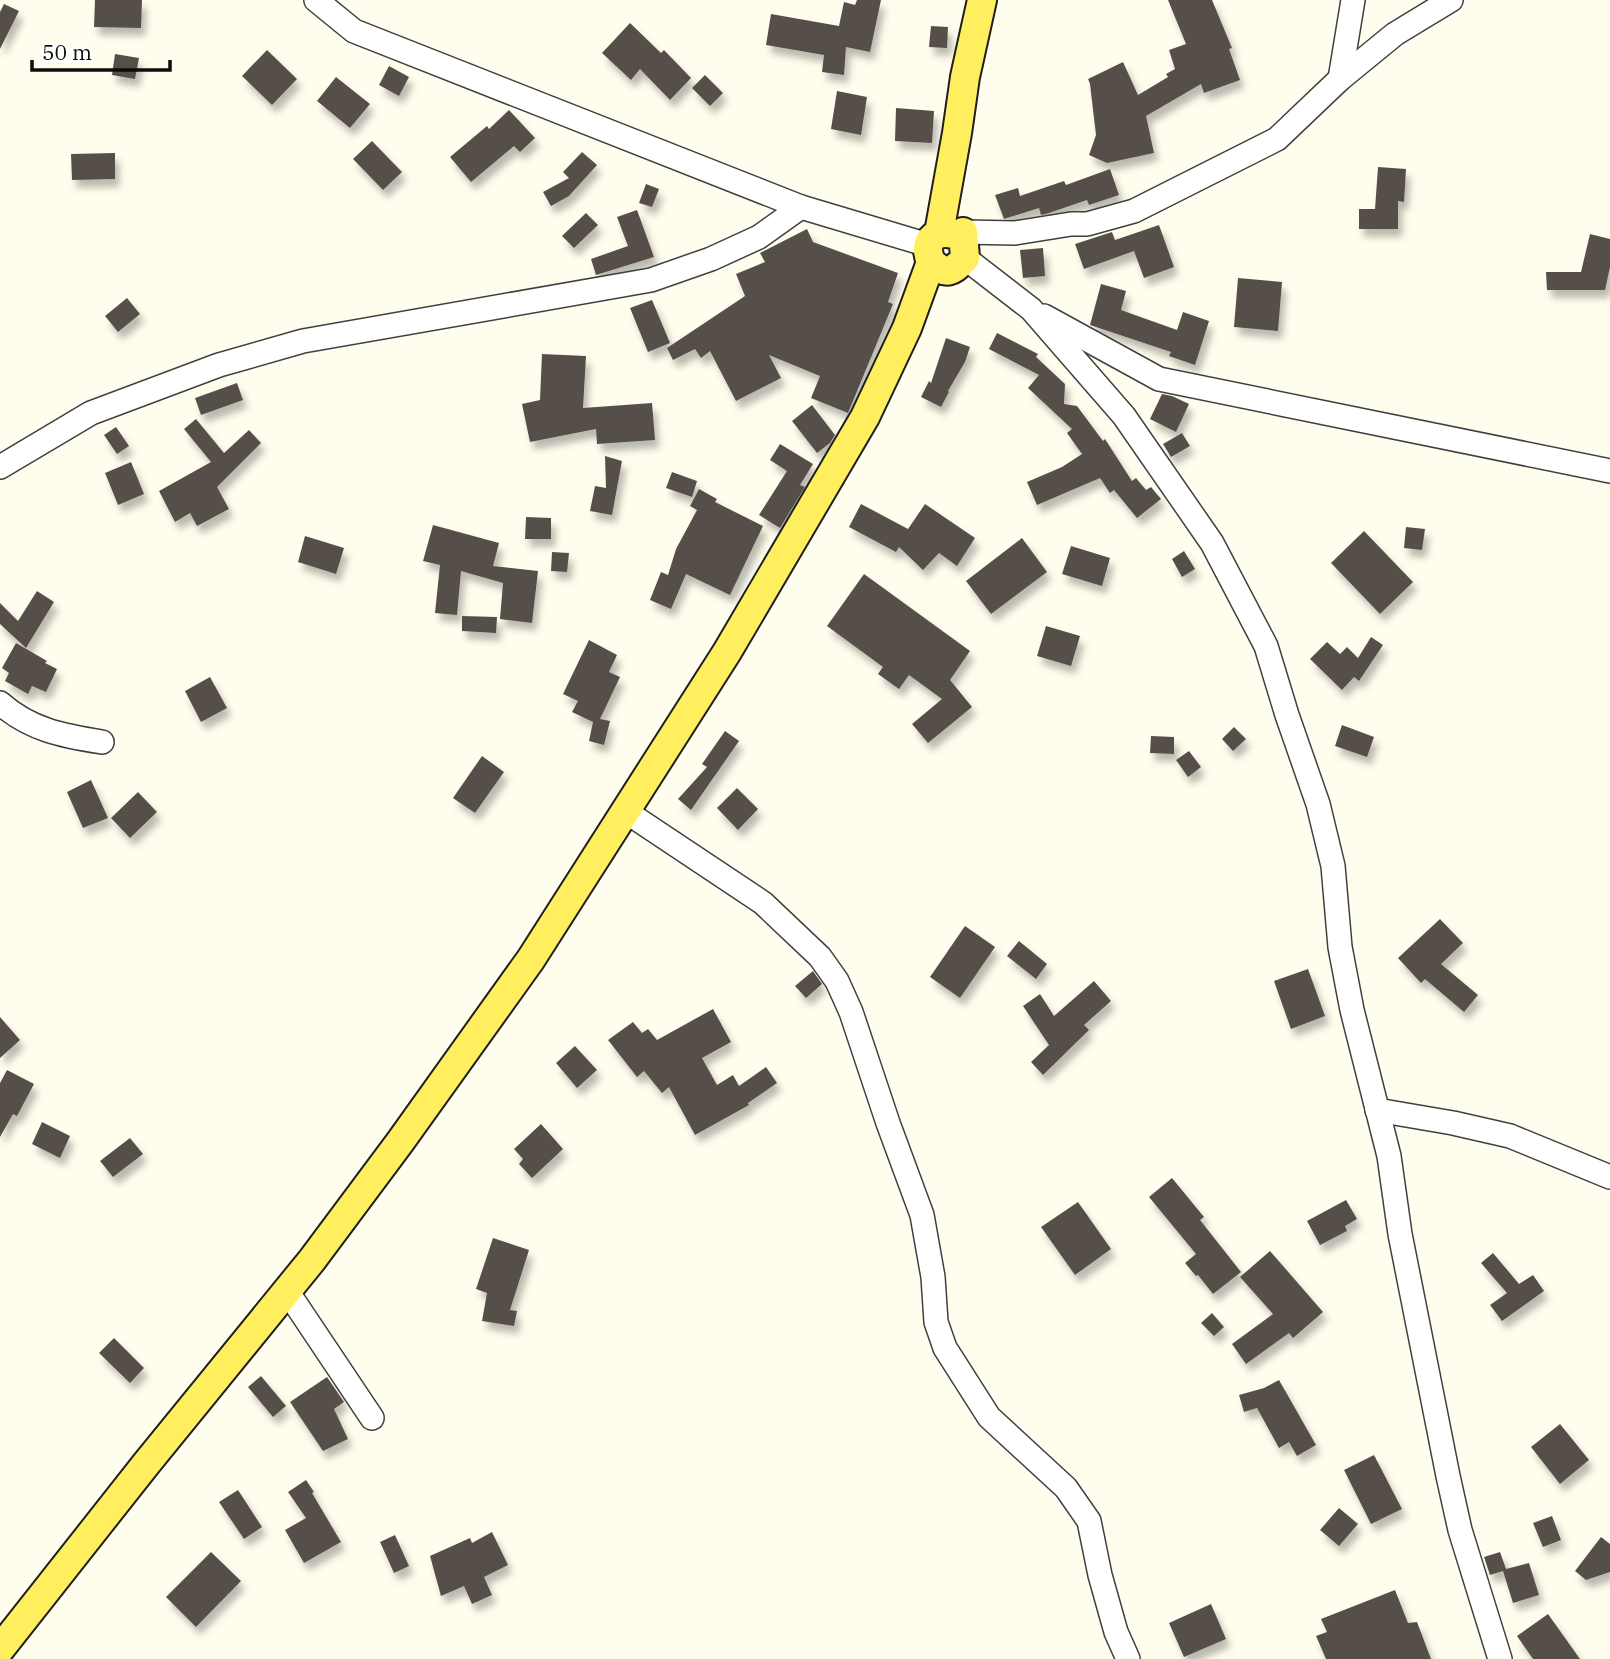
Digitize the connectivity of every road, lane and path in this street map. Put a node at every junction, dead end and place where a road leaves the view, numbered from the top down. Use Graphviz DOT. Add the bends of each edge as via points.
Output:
graph roads {
  1 [pos="316,0"];
  2 [pos="982,0"];
  3 [pos="1353,0"];
  4 [pos="1451,0"];
  5 [pos="1340,79"];
  6 [pos="801,207"];
  7 [pos="949,248"];
  8 [pos="1031,309"];
  9 [pos="0,467"];
  10 [pos="1610,471"];
  11 [pos="0,703"];
  12 [pos="102,742"];
  13 [pos="625,811"];
  14 [pos="1377,1110"];
  15 [pos="1610,1177"];
  16 [pos="287,1291"];
  17 [pos="372,1418"];
  18 [pos="0,1649"];
  19 [pos="1128,1659"];
  20 [pos="1500,1659"];
  1 -- 6 [label="street" via="354,31"];
  2 -- 7 [label="main road" via="964,77"];
  3 -- 5 [label="street"];
  4 -- 5 [label="street" via="1395,34"];
  5 -- 7 [label="street" via="1277,139 1134,211 1087,224"];
  6 -- 7 [label="street"];
  6 -- 9 [label="street" via="758,237 651,279 303,341 219,365 91,413"];
  7 -- 8 [label="street"];
  7 -- 13 [label="main road" via="865,417 727,652"];
  8 -- 10 [label="street" via="1159,379"];
  8 -- 14 [label="street" via="1124,416 1212,543 1266,646 1318,804 1333,866 1340,947"];
  11 -- 12 [label="street" via="37,727"];
  13 -- 16 [label="main road" via="531,959"];
  13 -- 19 [label="street" via="763,903 820,957 836,981 922,1216 936,1322 944,1348 989,1417 1066,1488 1089,1521 1116,1632"];
  14 -- 15 [label="street" via="1510,1136"];
  14 -- 20 [label="street" via="1460,1530"];
  16 -- 17 [label="street"];
  16 -- 18 [label="main road"];
}
